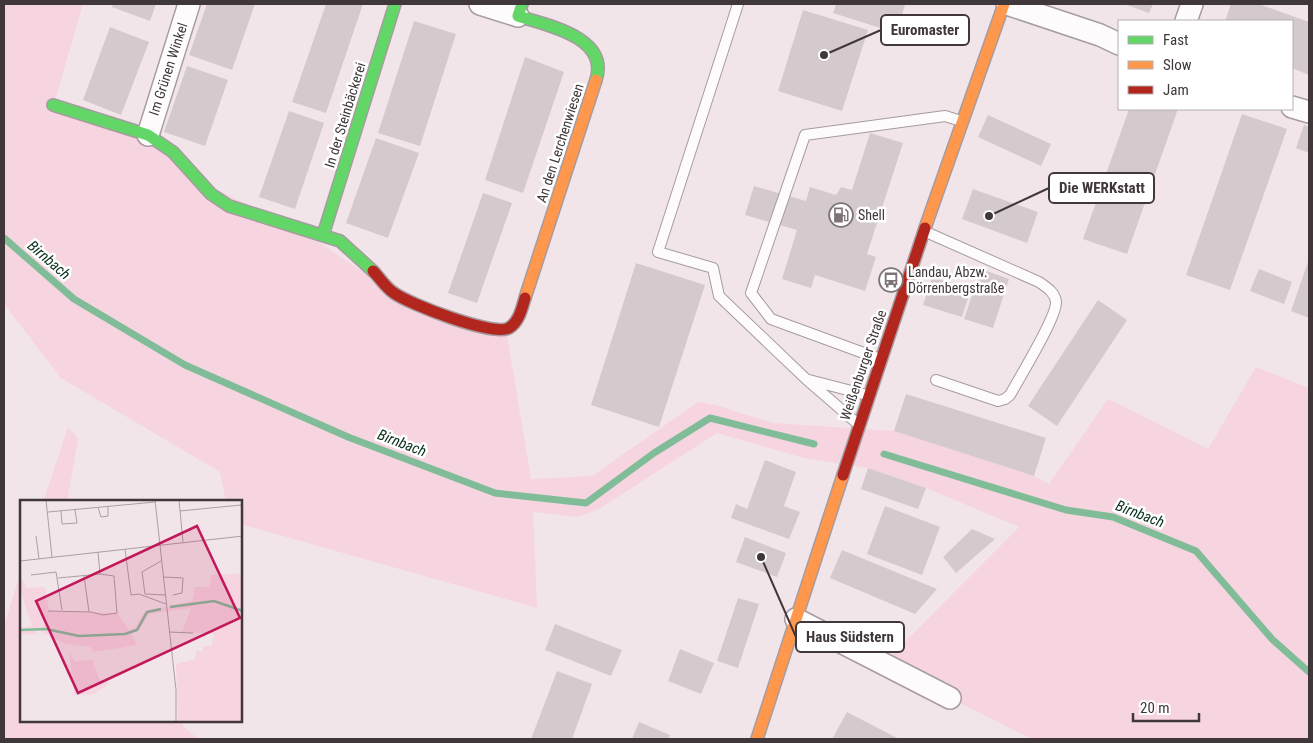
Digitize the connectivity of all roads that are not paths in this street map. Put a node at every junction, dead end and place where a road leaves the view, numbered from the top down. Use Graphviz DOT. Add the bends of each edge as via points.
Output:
graph roads {
  1 [pos="189,4"];
  2 [pos="395,4"];
  3 [pos="480,4"];
  4 [pos="738,4"];
  5 [pos="1005,4"];
  6 [pos="1192,4"];
  7 [pos="520,10"];
  8 [pos="1186,20"];
  9 [pos="1118,44"];
  10 [pos="53,104"];
  11 [pos="1293,107"];
  12 [pos="1309,112"];
  13 [pos="962,122"];
  14 [pos="148,135"];
  15 [pos="925,232"];
  16 [pos="323,235"];
  17 [pos="881,359"];
  18 [pos="806,379"];
  19 [pos="936,380"];
  20 [pos="868,396"];
  21 [pos="858,425"];
  22 [pos="796,620"];
  23 [pos="950,698"];
  24 [pos="757,739"];
  1 -- 14 [label="street, Im Grünen Winkel"];
  2 -- 16 [label="street, In der Steinbäckerei"];
  3 -- 7 [label="street"];
  4 -- 18 [label="lane" via="658,252 713,268 719,296"];
  5 -- 9 [label="street"];
  5 -- 13 [label="street, Weißenburger Straße"];
  6 -- 8 [label="street"];
  7 -- 16 [label="street, An den Lerchenwiesen" via="582,41 592,51 598,74 515,323 506,330 496,330 422,308 392,291 354,251"];
  10 -- 14 [label="street"];
  11 -- 12 [label="street"];
  13 -- 15 [label="street, Weißenburger Straße"];
  13 -- 17 [label="lane" via="945,116 805,135 751,293 771,319"];
  14 -- 16 [label="street" via="173,152 211,194 229,206"];
  15 -- 17 [label="street, Weißenburger Straße"];
  15 -- 19 [label="lane" via="1039,282 1049,289 1056,303 1050,322 1005,399 998,401"];
  17 -- 20 [label="street, Weißenburger Straße"];
  18 -- 20 [label="lane"];
  18 -- 21 [label="lane"];
  20 -- 21 [label="street, Weißenburger Straße"];
  21 -- 22 [label="street, Weißenburger Straße"];
  22 -- 23 [label="street"];
  22 -- 24 [label="street, Weißenburger Straße"];
}
